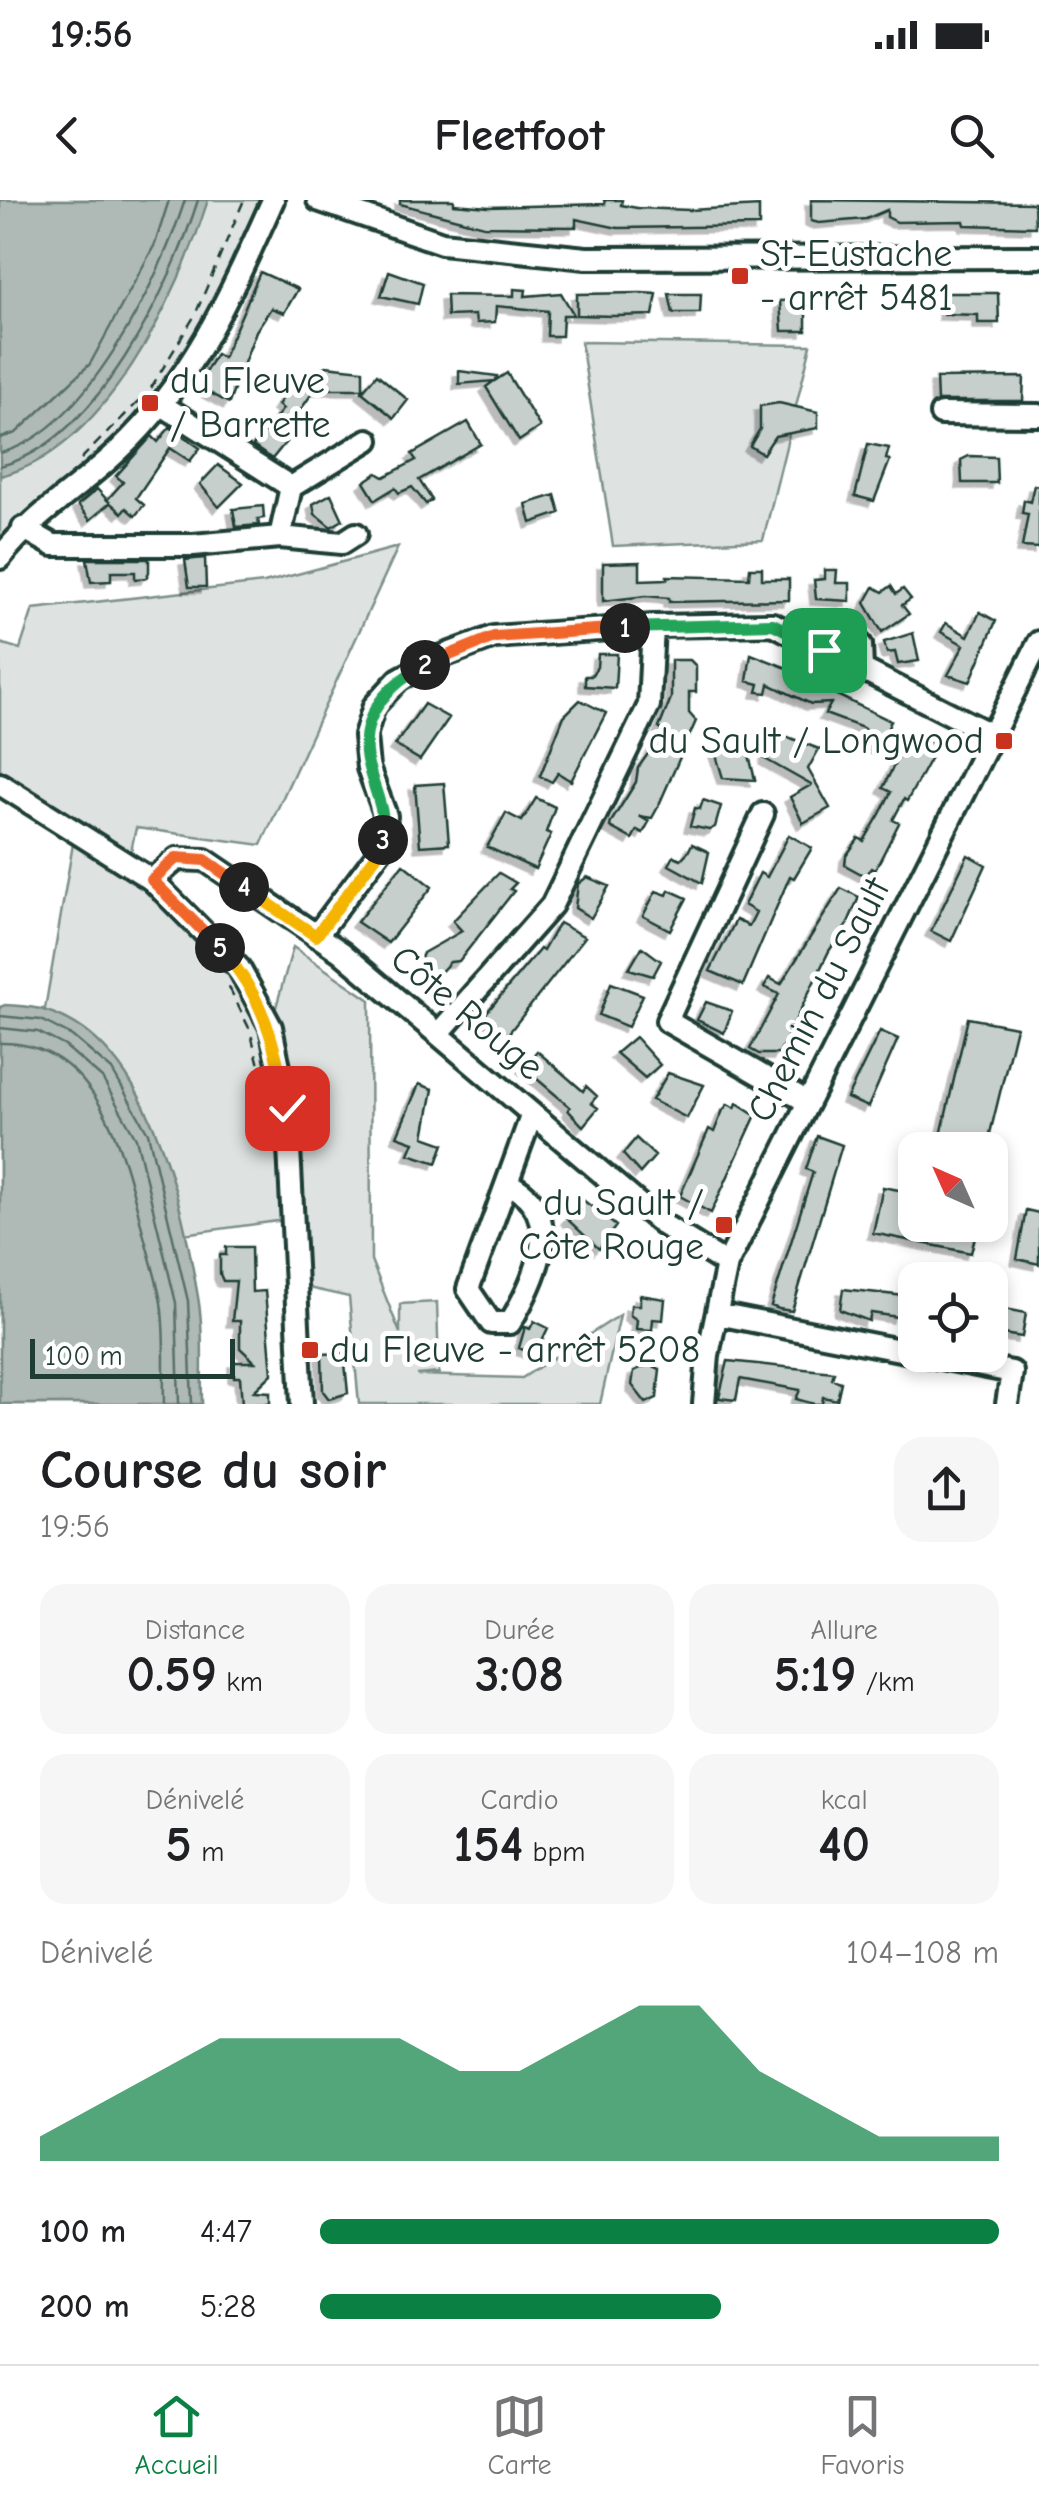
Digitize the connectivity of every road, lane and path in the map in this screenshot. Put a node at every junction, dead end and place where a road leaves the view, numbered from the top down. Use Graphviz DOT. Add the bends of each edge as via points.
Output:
graph roads {
  1 [pos="244,200"];
  2 [pos="274,200"];
  3 [pos="318,200"];
  4 [pos="1039,257"];
  5 [pos="162,405"];
  6 [pos="941,414"];
  7 [pos="1039,415"];
  8 [pos="368,440"];
  9 [pos="78,462"];
  10 [pos="290,487"];
  11 [pos="23,528"];
  12 [pos="356,534"];
  13 [pos="280,537"];
  14 [pos="0,540"];
  15 [pos="0,558"];
  16 [pos="653,626"];
  17 [pos="1039,642"];
  18 [pos="992,735"];
  19 [pos="0,784"];
  20 [pos="764,814"];
  21 [pos="152,880"];
  22 [pos="316,936"];
  23 [pos="228,987"];
  24 [pos="438,1034"];
  25 [pos="264,1084"];
  26 [pos="806,1102"];
  27 [pos="532,1114"];
  28 [pos="507,1183"];
  29 [pos="727,1264"];
  30 [pos="716,1314"];
  31 [pos="898,1350"];
  32 [pos="1008,1371"];
  33 [pos="302,1404"];
  34 [pos="704,1404"];
  35 [pos="1006,1404"];
  1 -- 9 [label="path" via="172,356 128,415"];
  2 -- 5 [label="street" via="221,316"];
  3 -- 4 [label="street" via="442,244 586,258"];
  5 -- 10 [label="street"];
  5 -- 11 [label="street" via="118,452"];
  6 -- 7 [label="street"];
  8 -- 10 [label="street"];
  10 -- 13 [label="street"];
  11 -- 13 [label="street" via="52,544 194,545"];
  11 -- 14 [label="street"];
  11 -- 15 [label="street"];
  12 -- 13 [label="street" via="342,544"];
  16 -- 18 [label="street" via="773,624"];
  16 -- 22 [label="street" via="494,637 398,680 374,706 365,736 368,768 386,816 382,848"];
  16 -- 24 [label="street" via="649,705 552,905"];
  17 -- 18 [label="street, Chemin du Sault"];
  18 -- 26 [label="street, Chemin du Sault"];
  19 -- 21 [label="street"];
  20 -- 26 [label="street" via="667,1022"];
  21 -- 22 [label="street, Côte Rouge" via="176,858 205,860"];
  21 -- 33 [label="street" via="239,968 271,1027 287,1108"];
  22 -- 24 [label="street, Côte Rouge"];
  23 -- 25 [label="path" via="250,1030"];
  24 -- 27 [label="street, Côte Rouge"];
  26 -- 29 [label="street, Chemin du Sault"];
  27 -- 28 [label="street"];
  27 -- 29 [label="street, Côte Rouge" via="662,1224"];
  28 -- 28 [label="street" via="468,1289 491,1322 510,1322 525,1298 544,1232 536,1206"];
  29 -- 30 [label="street, Chemin du Sault"];
  30 -- 31 [label="street"];
  30 -- 34 [label="street, Chemin du Sault"];
  32 -- 35 [label="street"];
}
